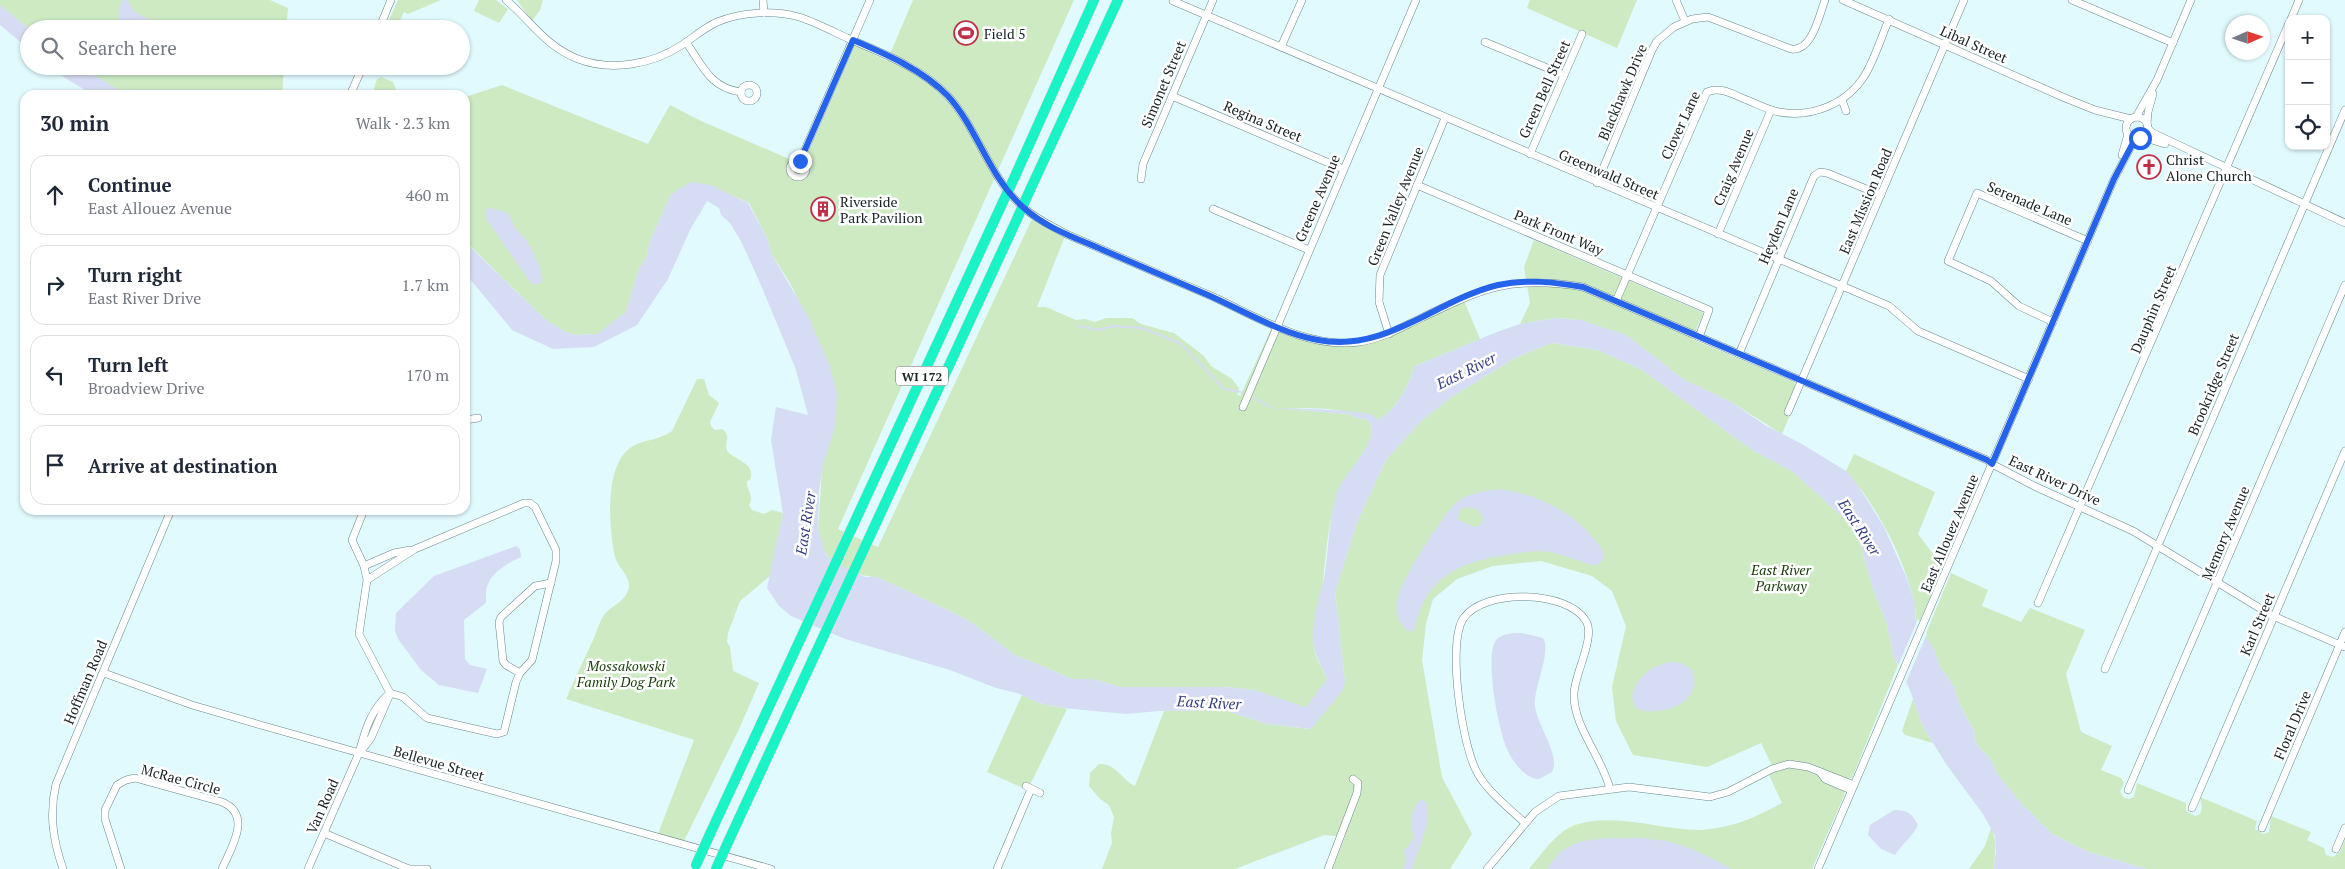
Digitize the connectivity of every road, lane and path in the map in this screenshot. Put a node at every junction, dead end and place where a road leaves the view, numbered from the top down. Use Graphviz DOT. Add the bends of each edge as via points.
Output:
graph roads {
  1 [pos="391,0"];
  2 [pos="506,0"];
  3 [pos="763,0"];
  4 [pos="870,0"];
  5 [pos="1094,0"];
  6 [pos="1118,0"];
  7 [pos="1212,0"];
  8 [pos="1302,0"];
  9 [pos="1416,0"];
  10 [pos="1676,0"];
  11 [pos="1826,0"];
  12 [pos="1843,0"];
  13 [pos="1964,0"];
  14 [pos="2072,0"];
  15 [pos="2192,0"];
  16 [pos="2299,0"];
  17 [pos="1173,1"];
  18 [pos="764,14"];
  19 [pos="1206,15"];
  20 [pos="2293,15"];
  21 [pos="1889,19"];
  22 [pos="383,20"];
  23 [pos="1685,21"];
  24 [pos="2285,33"];
  25 [pos="1582,34"];
  26 [pos="853,40"];
  27 [pos="686,42"];
  28 [pos="1484,42"];
  29 [pos="2173,43"];
  30 [pos="1945,44"];
  31 [pos="1281,47"];
  32 [pos="359,75"];
  33 [pos="1564,75"];
  34 [pos="2158,80"];
  35 [pos="1378,89"];
  36 [pos="352,90"];
  37 [pos="741,92"];
  38 [pos="1172,96"];
  39 [pos="1842,100"];
  40 [pos="1771,110"];
  41 [pos="2095,110"];
  42 [pos="2345,110"];
  43 [pos="1846,111"];
  44 [pos="1446,118"];
  45 [pos="2133,118"];
  46 [pos="2147,126"];
  47 [pos="2127,132"];
  48 [pos="2140,138"];
  49 [pos="2192,153"];
  50 [pos="1530,154"];
  51 [pos="800,161"];
  52 [pos="2227,168"];
  53 [pos="1343,169"];
  54 [pos="1141,179"];
  55 [pos="2114,179"];
  56 [pos="1597,183"];
  57 [pos="1417,185"];
  58 [pos="1880,195"];
  59 [pos="2305,204"];
  60 [pos="1656,208"];
  61 [pos="1213,209"];
  62 [pos="2345,223"];
  63 [pos="1718,234"];
  64 [pos="2088,241"];
  65 [pos="1309,250"];
  66 [pos="1778,260"];
  67 [pos="1628,275"];
  68 [pos="2345,285"];
  69 [pos="1842,286"];
  70 [pos="1616,301"];
  71 [pos="2053,322"];
  72 [pos="1276,326"];
  73 [pos="1389,334"];
  74 [pos="1698,337"];
  75 [pos="1738,354"];
  76 [pos="2028,379"];
  77 [pos="1801,380"];
  78 [pos="1243,407"];
  79 [pos="1788,412"];
  80 [pos="478,418"];
  81 [pos="470,419"];
  82 [pos="2345,451"];
  83 [pos="1992,464"];
  84 [pos="2081,507"];
  85 [pos="169,515"];
  86 [pos="362,515"];
  87 [pos="2157,547"];
  88 [pos="415,548"];
  89 [pos="364,566"];
  90 [pos="367,580"];
  91 [pos="551,583"];
  92 [pos="2218,583"];
  93 [pos="2038,603"];
  94 [pos="2274,616"];
  95 [pos="2345,632"];
  96 [pos="2342,646"];
  97 [pos="2105,669"];
  98 [pos="104,673"];
  99 [pos="520,673"];
  100 [pos="390,693"];
  101 [pos="359,753"];
  102 [pos="1353,779"];
  103 [pos="1853,787"];
  104 [pos="1610,789"];
  105 [pos="2128,790"];
  106 [pos="1040,793"];
  107 [pos="2192,808"];
  108 [pos="1525,823"];
  109 [pos="2262,828"];
  110 [pos="2345,828"];
  111 [pos="324,833"];
  112 [pos="2336,849"];
  113 [pos="695,867"];
  114 [pos="63,869"];
  115 [pos="122,869"];
  116 [pos="222,869"];
  117 [pos="308,869"];
  118 [pos="410,869"];
  119 [pos="427,869"];
  120 [pos="716,869"];
  121 [pos="771,869"];
  122 [pos="997,869"];
  123 [pos="1328,869"];
  124 [pos="1487,869"];
  125 [pos="1818,869"];
  1 -- 22 [label="street"];
  2 -- 27 [label="street, East River Drive" via="542,38 578,59 614,65 648,61"];
  3 -- 18 [label="street"];
  4 -- 26 [label="street"];
  5 -- 113 [label="highway, WI 172, bridge"];
  6 -- 120 [label="highway, WI 172, bridge"];
  7 -- 19 [label="street, Simonet Street"];
  8 -- 31 [label="street"];
  9 -- 35 [label="street, Greene Avenue"];
  10 -- 23 [label="street"];
  11 -- 23 [label="street, Blackhawk Drive" via="1808,41 1797,50 1715,18"];
  12 -- 21 [label="street, Libal Street"];
  13 -- 30 [label="street, East Mission Road"];
  14 -- 29 [label="street"];
  15 -- 29 [label="street"];
  16 -- 20 [label="street"];
  17 -- 19 [label="street, Greenwald Street"];
  18 -- 26 [label="street, East River Drive" via="798,17"];
  18 -- 27 [label="street, East River Drive" via="718,22"];
  19 -- 31 [label="street, Greenwald Street"];
  19 -- 38 [label="street, Simonet Street"];
  21 -- 30 [label="street, Libal Street"];
  21 -- 39 [label="street, Clover Lane" via="1864,76"];
  23 -- 56 [label="street, Blackhawk Drive" via="1666,33 1652,50"];
  24 -- 52 [label="street, Dauphin Street"];
  25 -- 33 [label="street, Green Bell Street"];
  26 -- 51 [label="street"];
  26 -- 72 [label="street, East River Drive" via="910,67 943,92 998,176 1031,213 1066,234"];
  27 -- 37 [label="street" via="714,81 725,89"];
  28 -- 33 [label="street"];
  29 -- 34 [label="street"];
  30 -- 41 [label="street, Libal Street"];
  30 -- 58 [label="street, East Mission Road"];
  31 -- 35 [label="street, Greenwald Street"];
  32 -- 36 [label="street"];
  33 -- 50 [label="street, Green Bell Street"];
  34 -- 45 [label="street"];
  34 -- 46 [label="street"];
  35 -- 44 [label="street, Greenwald Street"];
  35 -- 53 [label="street, Greene Avenue"];
  38 -- 53 [label="street, Regina Street"];
  38 -- 54 [label="street, Simonet Street" via="1142,164"];
  39 -- 40 [label="street, Clover Lane" via="1810,112"];
  39 -- 43 [label="street"];
  40 -- 60 [label="street, Clover Lane" via="1722,90 1708,92"];
  40 -- 63 [label="street, Craig Avenue"];
  41 -- 45 [label="street, Libal Street"];
  41 -- 47 [label="street, Libal Street" via="2116,120"];
  42 -- 59 [label="street, Brookridge Street"];
  44 -- 50 [label="street, Greenwald Street"];
  44 -- 57 [label="street, Green Valley Avenue"];
  45 -- 46 [label="street" via="2142,119"];
  45 -- 47 [label="street" via="2127,124"];
  46 -- 48 [label="street"];
  46 -- 49 [label="street" via="2152,133"];
  47 -- 48 [label="street"];
  47 -- 55 [label="street, East Allouez Avenue"];
  48 -- 49 [label="street"];
  48 -- 55 [label="street, East Allouez Avenue" via="2133,143"];
  49 -- 52 [label="street"];
  50 -- 56 [label="street, Greenwald Street"];
  52 -- 59 [label="street"];
  52 -- 84 [label="street, Dauphin Street"];
  53 -- 65 [label="street, Greene Avenue"];
  55 -- 64 [label="street, East Allouez Avenue"];
  56 -- 60 [label="street, Greenwald Street"];
  57 -- 67 [label="street, Park Front Way"];
  57 -- 73 [label="street, Green Valley Avenue" via="1380,275 1379,302"];
  58 -- 66 [label="street, Heyden Lane" via="1830,174 1817,174 1812,178"];
  58 -- 69 [label="street, East Mission Road"];
  59 -- 62 [label="street"];
  59 -- 87 [label="street, Brookridge Street"];
  60 -- 63 [label="street, Greenwald Street"];
  60 -- 67 [label="street, Clover Lane"];
  61 -- 65 [label="street"];
  63 -- 66 [label="street, Greenwald Street"];
  64 -- 71 [label="street, East Allouez Avenue"];
  64 -- 71 [label="street, Serenade Lane" via="1977,194 1955,244 1948,261 1991,281 2019,306"];
  65 -- 72 [label="street, Greene Avenue"];
  66 -- 69 [label="street, Greenwald Street"];
  66 -- 75 [label="street, Heyden Lane"];
  67 -- 70 [label="street, Clover Lane"];
  67 -- 74 [label="street, Park Front Way" via="1709,310"];
  68 -- 92 [label="street, Memory Avenue"];
  69 -- 76 [label="street, Greenwald Street" via="1889,306 1931,338"];
  69 -- 77 [label="street, East Mission Road"];
  70 -- 73 [label="street, East River Drive" via="1583,287 1537,281 1517,282 1478,292"];
  70 -- 74 [label="street, East River Drive"];
  71 -- 76 [label="street, East Allouez Avenue"];
  72 -- 73 [label="street, East River Drive" via="1318,340 1340,343"];
  72 -- 78 [label="street, Greene Avenue"];
  74 -- 75 [label="street, East River Drive"];
  75 -- 77 [label="street, East River Drive"];
  76 -- 83 [label="street, East Allouez Avenue"];
  77 -- 79 [label="street, East Mission Road"];
  77 -- 83 [label="street, East River Drive"];
  80 -- 81 [label="street"];
  82 -- 94 [label="street, Karl Street"];
  83 -- 84 [label="street, East River Drive"];
  83 -- 103 [label="street, East Allouez Avenue"];
  84 -- 87 [label="street, East River Drive" via="2133,531"];
  84 -- 93 [label="street, Dauphin Street"];
  85 -- 98 [label="street, Hoffman Road"];
  86 -- 89 [label="street" via="352,540"];
  87 -- 92 [label="street, East River Drive"];
  87 -- 97 [label="street, Brookridge Street"];
  88 -- 89 [label="street"];
  88 -- 90 [label="street"];
  88 -- 91 [label="street" via="530,503 556,550"];
  89 -- 90 [label="street"];
  90 -- 100 [label="street" via="360,634"];
  91 -- 99 [label="street" via="532,660"];
  91 -- 99 [label="street" via="535,586 499,622 503,661"];
  92 -- 94 [label="street, East River Drive"];
  92 -- 105 [label="street, Memory Avenue"];
  94 -- 96 [label="street, East River Drive"];
  94 -- 107 [label="street, Karl Street"];
  95 -- 96 [label="street, Floral Drive"];
  96 -- 109 [label="street, Floral Drive"];
  98 -- 101 [label="street, Bellevue Street" via="192,705"];
  98 -- 114 [label="street, Hoffman Road" via="61,768 54,794 53,834"];
  99 -- 100 [label="street" via="504,732 497,734 427,718 403,697"];
  100 -- 101 [label="street, Van Road" via="374,710"];
  101 -- 111 [label="street, Van Road"];
  101 -- 121 [label="street, Bellevue Street"];
  102 -- 123 [label="street" via="1358,783 1357,793"];
  103 -- 104 [label="street" via="1825,779 1820,772 1801,765 1783,765 1728,792 1706,797 1634,788"];
  103 -- 125 [label="street, East Allouez Avenue"];
  104 -- 108 [label="street" via="1555,798"];
  104 -- 108 [label="street" via="1604,768 1579,721 1574,704 1575,682 1589,635 1585,619 1561,604 1533,595 1482,604 1467,614 1457,639 1457,681 1467,744 1481,779"];
  106 -- 122 [label="street" via="1028,787"];
  108 -- 124 [label="street"];
  110 -- 112 [label="street"];
  111 -- 117 [label="street, Van Road"];
  111 -- 118 [label="street"];
  115 -- 116 [label="street, McRae Circle" via="105,819 106,810 117,785 135,778 222,802 232,808 239,827"];
  118 -- 119 [label="street"];
}
